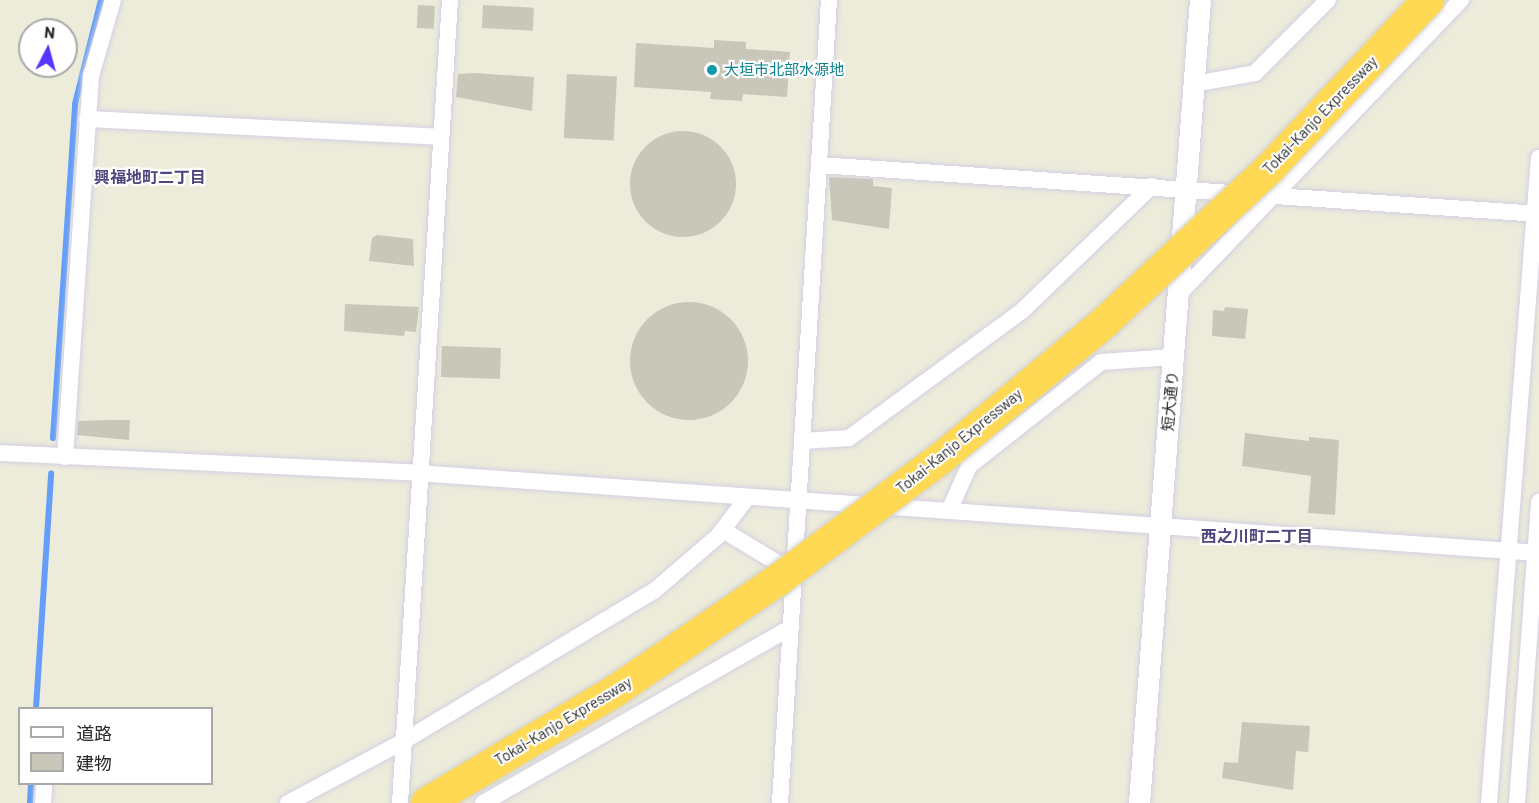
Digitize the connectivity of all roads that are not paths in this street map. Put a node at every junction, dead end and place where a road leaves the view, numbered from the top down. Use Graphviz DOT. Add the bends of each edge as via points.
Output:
graph roads {
  1 [pos="113,0"];
  2 [pos="450,0"];
  3 [pos="829,0"];
  4 [pos="1200,0"];
  5 [pos="1328,0"];
  6 [pos="1428,0"];
  7 [pos="1461,0"];
  8 [pos="1194,84"];
  9 [pos="87,119"];
  10 [pos="441,137"];
  11 [pos="1539,158"];
  12 [pos="819,165"];
  13 [pos="1152,186"];
  14 [pos="1187,189"];
  15 [pos="1273,196"];
  16 [pos="1537,214"];
  17 [pos="1178,295"];
  18 [pos="1173,357"];
  19 [pos="802,441"];
  20 [pos="0,453"];
  21 [pos="65,457"];
  22 [pos="417,473"];
  23 [pos="746,499"];
  24 [pos="1539,502"];
  25 [pos="798,503"];
  26 [pos="949,512"];
  27 [pos="1160,523"];
  28 [pos="723,530"];
  29 [pos="1526,552"];
  30 [pos="794,573"];
  31 [pos="791,627"];
  32 [pos="404,741"];
  33 [pos="288,803"];
  34 [pos="400,803"];
  35 [pos="427,803"];
  36 [pos="483,803"];
  37 [pos="780,803"];
  38 [pos="1139,803"];
  39 [pos="1489,803"];
  40 [pos="1517,803"];
  1 -- 9 [label="street" via="90,76"];
  2 -- 10 [label="street"];
  3 -- 12 [label="street"];
  4 -- 8 [label="street, 短大通り"];
  5 -- 8 [label="street" via="1255,73"];
  6 -- 35 [label="highway, Tokai-Kanjo Expressway, bridge" via="1260,177 1105,322 940,459 778,580 644,671"];
  7 -- 15 [label="street"];
  8 -- 14 [label="street, 短大通り"];
  9 -- 10 [label="street"];
  9 -- 21 [label="street"];
  10 -- 22 [label="street"];
  11 -- 16 [label="street"];
  12 -- 13 [label="street"];
  12 -- 19 [label="street"];
  13 -- 14 [label="street"];
  13 -- 19 [label="street" via="1023,310 849,438"];
  14 -- 15 [label="street"];
  14 -- 17 [label="street, 短大通り"];
  15 -- 16 [label="street"];
  15 -- 17 [label="street"];
  16 -- 29 [label="street"];
  17 -- 18 [label="street, 短大通り"];
  18 -- 26 [label="street" via="1101,362 969,466"];
  18 -- 27 [label="street, 短大通り"];
  19 -- 25 [label="street"];
  20 -- 21 [label="street"];
  21 -- 22 [label="street"];
  22 -- 23 [label="street"];
  22 -- 32 [label="street"];
  23 -- 25 [label="street"];
  23 -- 28 [label="street"];
  24 -- 29 [label="street"];
  25 -- 26 [label="street"];
  25 -- 30 [label="street"];
  26 -- 27 [label="street"];
  27 -- 29 [label="street"];
  27 -- 38 [label="street, 短大通り"];
  28 -- 30 [label="street"];
  28 -- 32 [label="street" via="654,591"];
  29 -- 39 [label="street"];
  29 -- 40 [label="street"];
  30 -- 31 [label="street"];
  31 -- 36 [label="street"];
  31 -- 37 [label="street"];
  32 -- 33 [label="street"];
  32 -- 34 [label="street"];
}
